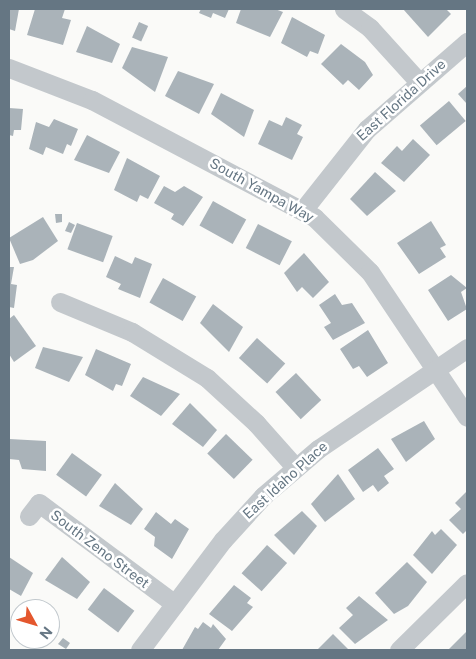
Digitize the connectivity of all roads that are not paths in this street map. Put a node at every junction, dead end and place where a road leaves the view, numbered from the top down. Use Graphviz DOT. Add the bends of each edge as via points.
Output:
graph roads {
  1 [pos="344,9"];
  2 [pos="467,42"];
  3 [pos="9,68"];
  4 [pos="420,82"];
  5 [pos="303,210"];
  6 [pos="60,302"];
  7 [pos="467,348"];
  8 [pos="435,369"];
  9 [pos="467,417"];
  10 [pos="295,467"];
  11 [pos="29,516"];
  12 [pos="467,583"];
  13 [pos="174,604"];
  14 [pos="140,650"];
  15 [pos="399,650"];
  1 -- 4 [label="street" via="376,33"];
  2 -- 4 [label="street, East Florida Drive"];
  3 -- 5 [label="street, South Yampa Way" via="92,100"];
  4 -- 5 [label="street, East Florida Drive" via="349,148"];
  5 -- 8 [label="street, South Yampa Way" via="335,233 370,272"];
  6 -- 10 [label="street" via="132,332 207,378 256,423"];
  7 -- 8 [label="street, East Idaho Place"];
  8 -- 9 [label="street, South Yampa Way"];
  8 -- 10 [label="street, East Idaho Place"];
  10 -- 13 [label="street, East Idaho Place" via="242,517"];
  11 -- 13 [label="street, South Zeno Street" via="39,504"];
  12 -- 15 [label="street"];
  13 -- 14 [label="street, East Idaho Place"];
}
